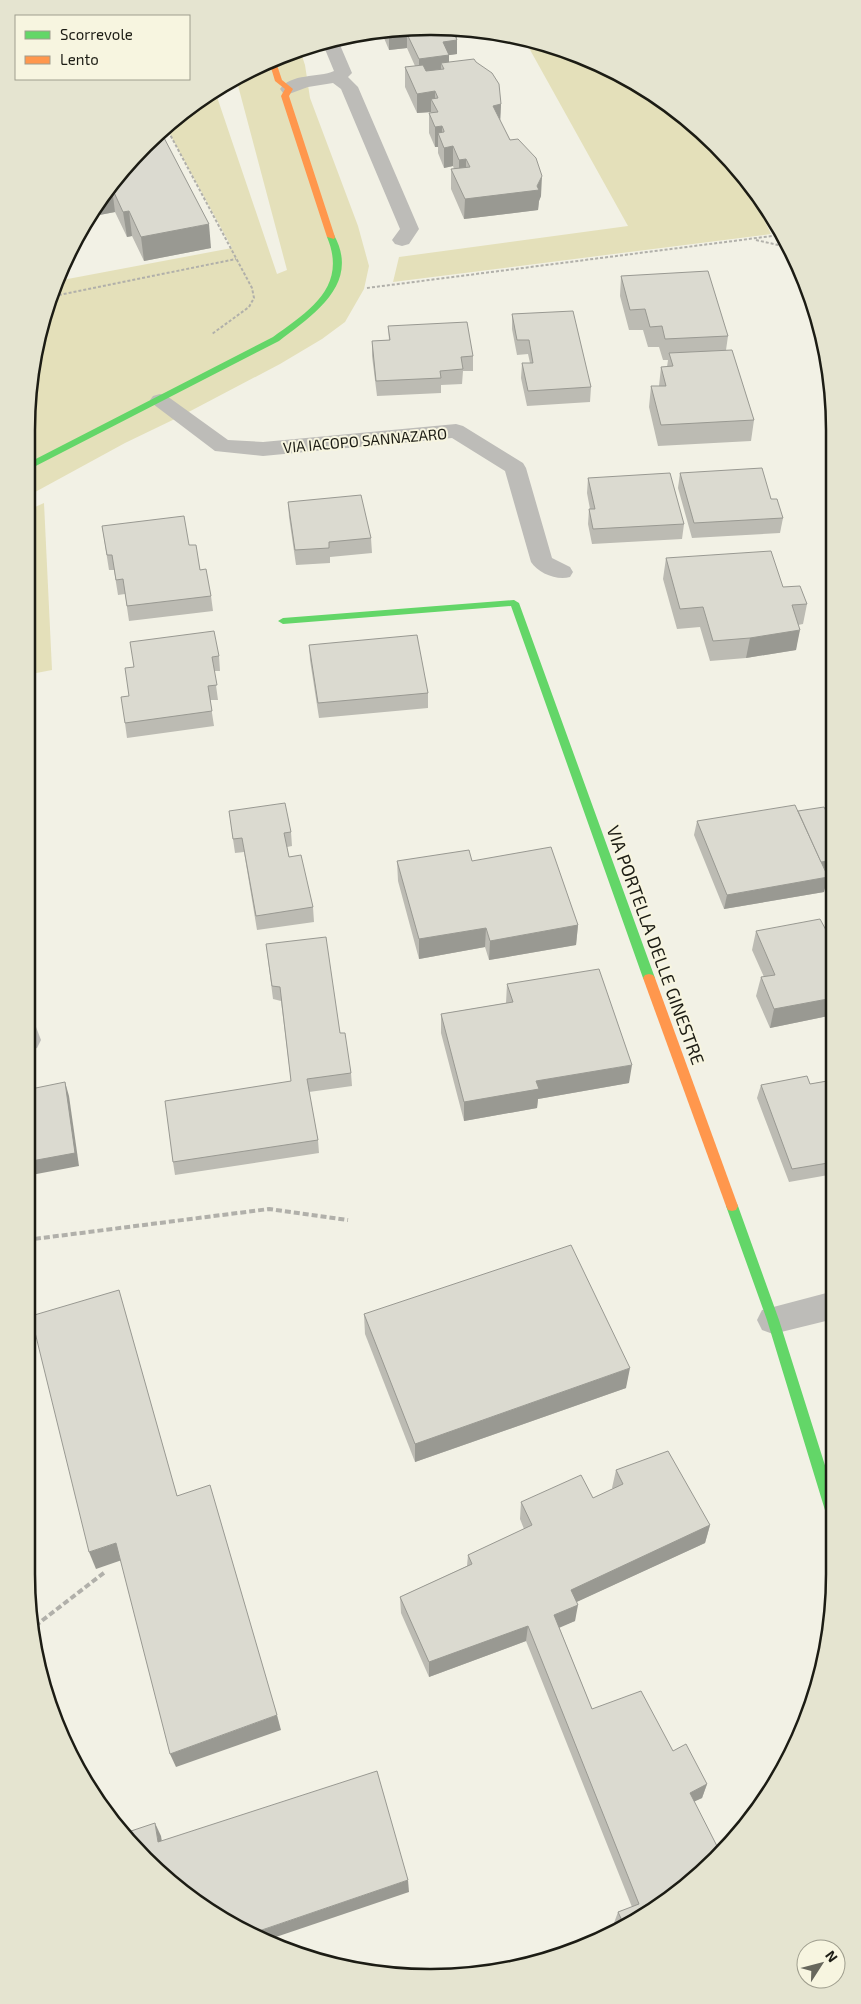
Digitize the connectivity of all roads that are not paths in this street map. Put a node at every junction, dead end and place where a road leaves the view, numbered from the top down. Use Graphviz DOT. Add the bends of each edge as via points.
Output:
graph roads {
  1 [pos="332,47"];
  2 [pos="274,67"];
  3 [pos="338,77"];
  4 [pos="289,89"];
  5 [pos="402,240"];
  6 [pos="160,400"];
  7 [pos="35,463"];
  8 [pos="562,572"];
  9 [pos="283,621"];
  10 [pos="826,1307"];
  11 [pos="773,1320"];
  12 [pos="826,1491"];
  1 -- 3 [label="street" via="343,73"];
  2 -- 4 [label="street" via="279,82"];
  3 -- 4 [label="street" via="304,82"];
  3 -- 5 [label="street" via="349,87 410,229"];
  4 -- 6 [label="street" via="285,96 338,258 337,277 324,300 276,339"];
  6 -- 7 [label="street"];
  6 -- 8 [label="street, VIA IACOPO SANNAZARO" via="223,446 263,449 456,431 515,468 542,562"];
  9 -- 11 [label="street, VIA PORTELLA DELLE GINESTRE" via="514,603"];
  10 -- 11 [label="street"];
  11 -- 12 [label="street, VIA PORTELLA DELLE GINESTRE"];
}
